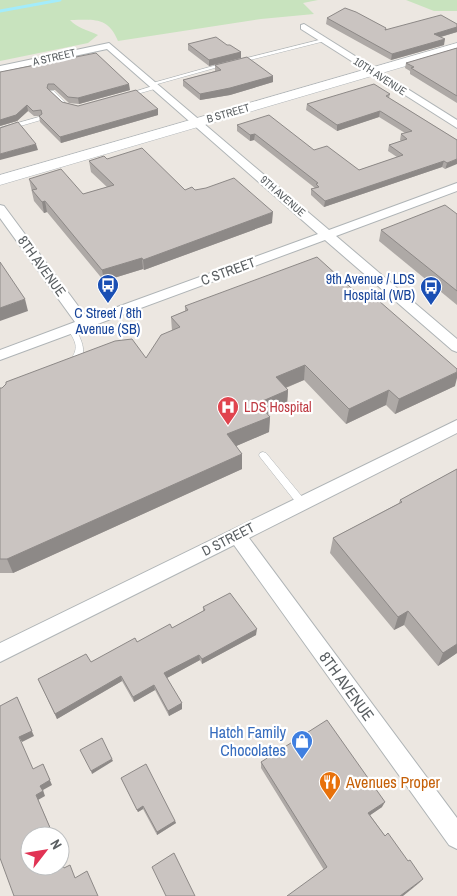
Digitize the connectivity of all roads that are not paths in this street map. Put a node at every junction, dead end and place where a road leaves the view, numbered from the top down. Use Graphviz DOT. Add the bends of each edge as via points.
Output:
graph roads {
  1 [pos="304,28"];
  2 [pos="323,40"];
  3 [pos="108,46"];
  4 [pos="457,47"];
  5 [pos="0,69"];
  6 [pos="372,71"];
  7 [pos="154,86"];
  8 [pos="52,92"];
  9 [pos="124,96"];
  10 [pos="79,108"];
  11 [pos="39,119"];
  12 [pos="196,122"];
  13 [pos="457,125"];
  14 [pos="0,130"];
  15 [pos="0,180"];
  16 [pos="457,186"];
  17 [pos="0,209"];
  18 [pos="327,234"];
  19 [pos="78,326"];
  20 [pos="457,347"];
  21 [pos="0,355"];
  22 [pos="68,364"];
  23 [pos="457,426"];
  24 [pos="263,456"];
  25 [pos="301,502"];
  26 [pos="237,535"];
  27 [pos="0,654"];
  28 [pos="457,837"];
  1 -- 2 [label="street, 10TH AVENUE"];
  2 -- 6 [label="street, 10TH AVENUE"];
  2 -- 7 [label="lane"];
  3 -- 5 [label="street, A STREET"];
  3 -- 7 [label="street, 9TH AVENUE"];
  4 -- 6 [label="street, B STREET"];
  6 -- 12 [label="street, B STREET"];
  6 -- 13 [label="street, 10TH AVENUE"];
  7 -- 9 [label="lane"];
  7 -- 12 [label="street, 9TH AVENUE"];
  8 -- 10 [label="lane" via="66,106"];
  11 -- 14 [label="lane"];
  12 -- 15 [label="street, B STREET"];
  12 -- 18 [label="street, 9TH AVENUE"];
  16 -- 18 [label="street, C STREET"];
  17 -- 19 [label="street, 8TH AVENUE"];
  18 -- 19 [label="street, C STREET"];
  18 -- 20 [label="street, 9TH AVENUE"];
  19 -- 21 [label="street, C STREET"];
  19 -- 22 [label="lane" via="81,347 75,360"];
  23 -- 25 [label="street, D STREET"];
  24 -- 25 [label="lane"];
  25 -- 26 [label="street, D STREET"];
  26 -- 27 [label="street, D STREET"];
  26 -- 28 [label="street, 8TH AVENUE"];
}
